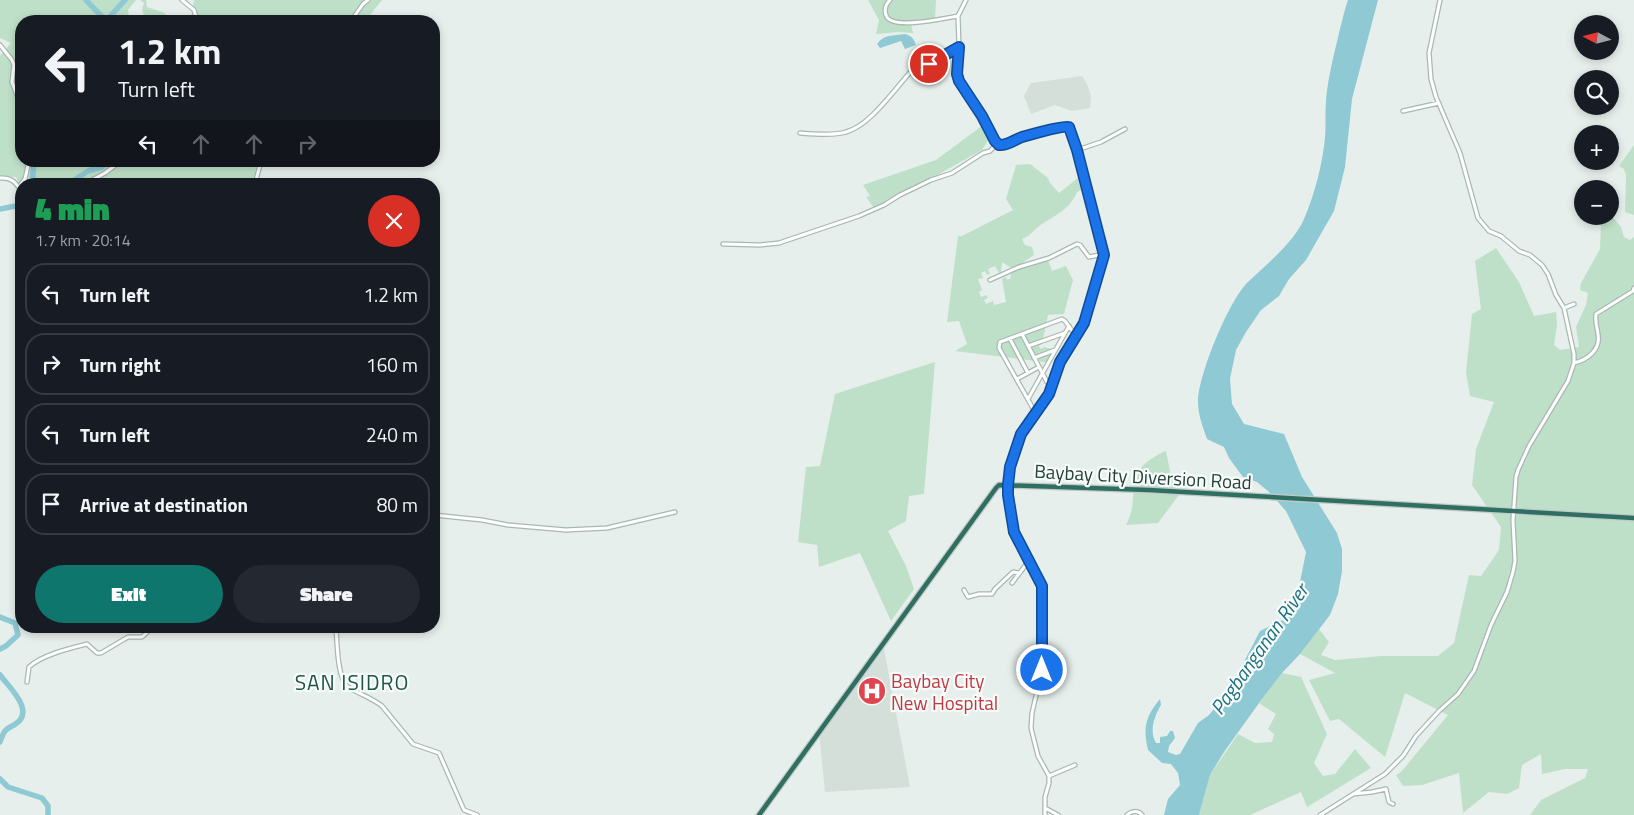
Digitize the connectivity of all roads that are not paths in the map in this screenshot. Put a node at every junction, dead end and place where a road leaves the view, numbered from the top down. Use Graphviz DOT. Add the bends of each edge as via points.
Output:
graph roads {
  1 [pos="182,0"];
  2 [pos="368,0"];
  3 [pos="890,0"];
  4 [pos="966,0"];
  5 [pos="1440,0"];
  6 [pos="195,15"];
  7 [pos="355,15"];
  8 [pos="958,16"];
  9 [pos="0,45"];
  10 [pos="959,47"];
  11 [pos="15,90"];
  12 [pos="1439,102"];
  13 [pos="1403,111"];
  14 [pos="1125,129"];
  15 [pos="800,133"];
  16 [pos="997,144"];
  17 [pos="1077,150"];
  18 [pos="113,167"];
  19 [pos="0,178"];
  20 [pos="96,178"];
  21 [pos="15,181"];
  22 [pos="723,244"];
  23 [pos="1104,254"];
  24 [pos="990,280"];
  25 [pos="1634,288"];
  26 [pos="1574,304"];
  27 [pos="1564,308"];
  28 [pos="1069,326"];
  29 [pos="1073,332"];
  30 [pos="1065,333"];
  31 [pos="1022,334"];
  32 [pos="1010,339"];
  33 [pos="1028,346"];
  34 [pos="1056,350"];
  35 [pos="1034,358"];
  36 [pos="1574,363"];
  37 [pos="1039,367"];
  38 [pos="1028,373"];
  39 [pos="1042,374"];
  40 [pos="1017,379"];
  41 [pos="1047,382"];
  42 [pos="1028,400"];
  43 [pos="1035,412"];
  44 [pos="1008,485"];
  45 [pos="676,512"];
  46 [pos="1514,512"];
  47 [pos="440,516"];
  48 [pos="1634,518"];
  49 [pos="1028,562"];
  50 [pos="1020,573"];
  51 [pos="1012,583"];
  52 [pos="964,590"];
  53 [pos="146,633"];
  54 [pos="337,633"];
  55 [pos="27,682"];
  56 [pos="1075,765"];
  57 [pos="1049,776"];
  58 [pos="1352,794"];
  59 [pos="1392,804"];
  60 [pos="1045,808"];
  61 [pos="477,815"];
  62 [pos="759,815"];
  63 [pos="1045,815"];
  64 [pos="1058,815"];
  65 [pos="1127,815"];
  66 [pos="1142,815"];
  67 [pos="1320,815"];
  1 -- 6 [label="street"];
  2 -- 7 [label="street"];
  3 -- 8 [label="street" via="885,13 891,22 911,23"];
  4 -- 8 [label="street"];
  5 -- 12 [label="street" via="1429,59"];
  8 -- 10 [label="street"];
  9 -- 11 [label="street" via="14,65 12,82"];
  10 -- 15 [label="street" via="921,70 916,66 854,130"];
  10 -- 16 [label="street" via="959,81"];
  12 -- 13 [label="street"];
  12 -- 27 [label="street" via="1460,151 1479,219 1488,230 1542,265"];
  14 -- 17 [label="street"];
  16 -- 17 [label="street" via="1005,145 1066,126 1070,128"];
  16 -- 22 [label="street" via="952,173 859,216 779,243"];
  17 -- 23 [label="street"];
  18 -- 20 [label="street"];
  19 -- 21 [label="street"];
  23 -- 24 [label="street" via="1089,258 1078,244"];
  23 -- 43 [label="street" via="1084,323 1060,362 1049,394"];
  25 -- 36 [label="street" via="1596,314 1597,345 1593,353"];
  26 -- 27 [label="street"];
  27 -- 36 [label="street"];
  28 -- 29 [label="street"];
  28 -- 30 [label="street"];
  28 -- 31 [label="street" via="1062,319"];
  30 -- 33 [label="street"];
  30 -- 34 [label="street"];
  31 -- 32 [label="street"];
  31 -- 33 [label="street"];
  32 -- 38 [label="street"];
  32 -- 40 [label="street" via="1000,342 999,348"];
  33 -- 35 [label="street"];
  34 -- 35 [label="street"];
  34 -- 39 [label="street"];
  35 -- 37 [label="street"];
  36 -- 46 [label="street" via="1568,381 1520,463"];
  37 -- 38 [label="street"];
  37 -- 39 [label="street"];
  38 -- 40 [label="street"];
  39 -- 41 [label="street"];
  39 -- 42 [label="street"];
  40 -- 42 [label="street"];
  42 -- 43 [label="street"];
  43 -- 44 [label="street" via="1021,434 1010,467"];
  44 -- 46 [label="highway, Baybay City Diversion Road"];
  44 -- 49 [label="street" via="1014,532"];
  44 -- 62 [label="highway, Baybay City Diversion Road" via="996,488"];
  45 -- 47 [label="street" via="607,528 566,530"];
  46 -- 48 [label="highway, Baybay City Diversion Road"];
  46 -- 58 [label="street" via="1515,561 1510,581 1474,671 1458,694 1416,736 1404,756 1385,774"];
  49 -- 50 [label="street"];
  49 -- 57 [label="street" via="1042,588 1042,670 1031,728 1038,756"];
  50 -- 51 [label="street"];
  50 -- 52 [label="street" via="1013,572 992,594 968,597"];
  53 -- 55 [label="street" via="128,637 101,653 87,644 59,651 29,667"];
  54 -- 61 [label="street" via="344,682 382,706 412,744 439,753 464,810"];
  56 -- 57 [label="street"];
  57 -- 60 [label="street"];
  58 -- 59 [label="street" via="1386,788"];
  58 -- 67 [label="street"];
  60 -- 63 [label="street"];
  60 -- 64 [label="street"];
  65 -- 66 [label="street" via="1135,812"];
}
